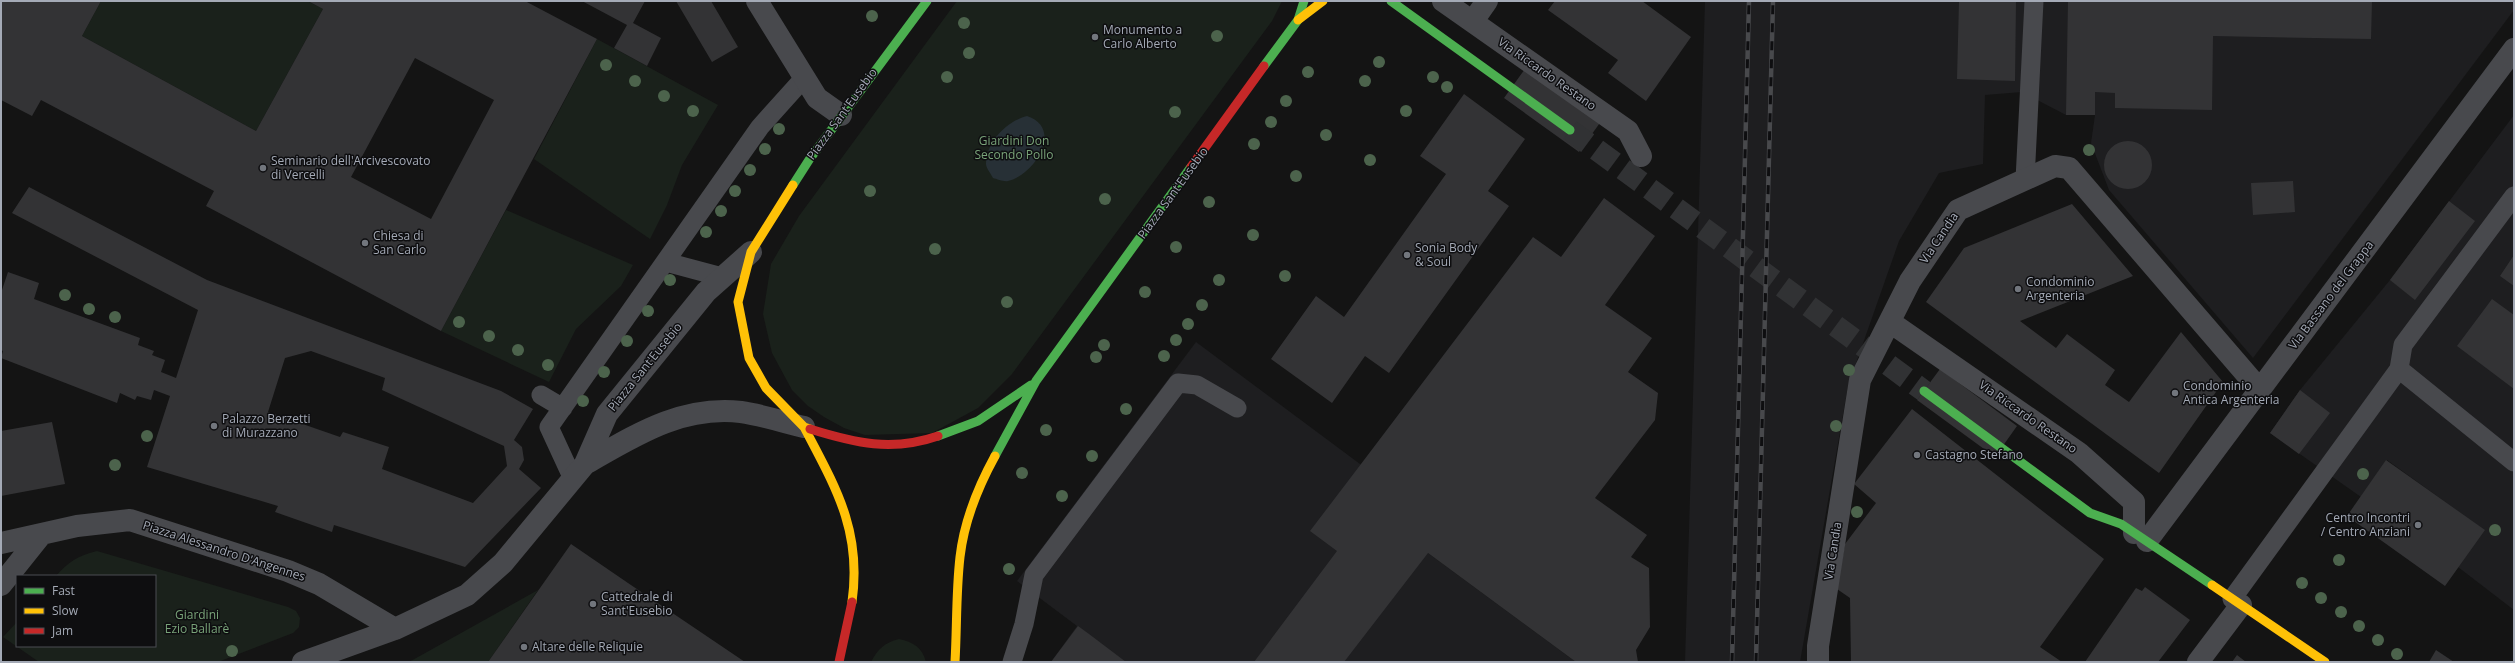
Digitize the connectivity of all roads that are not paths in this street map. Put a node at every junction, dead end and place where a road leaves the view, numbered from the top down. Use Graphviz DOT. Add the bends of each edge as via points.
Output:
graph roads {
  1 [pos="757,1"];
  2 [pos="926,1"];
  3 [pos="1304,1"];
  4 [pos="1323,1"];
  5 [pos="1391,1"];
  6 [pos="1444,1"];
  7 [pos="1487,1"];
  8 [pos="2034,1"];
  9 [pos="1298,20"];
  10 [pos="1473,22"];
  11 [pos="2514,49"];
  12 [pos="804,78"];
  13 [pos="841,115"];
  14 [pos="1570,130"];
  15 [pos="1641,156"];
  16 [pos="2026,180"];
  17 [pos="2514,196"];
  18 [pos="751,252"];
  19 [pos="666,262"];
  20 [pos="722,277"];
  21 [pos="1890,322"];
  22 [pos="2399,369"];
  23 [pos="1036,382"];
  24 [pos="2260,390"];
  25 [pos="1924,391"];
  26 [pos="541,395"];
  27 [pos="563,408"];
  28 [pos="1237,408"];
  29 [pos="804,427"];
  30 [pos="2514,462"];
  31 [pos="579,472"];
  32 [pos="41,535"];
  33 [pos="2141,537"];
  34 [pos="1,543"];
  35 [pos="1,585"];
  36 [pos="2236,602"];
  37 [pos="958,620"];
  38 [pos="395,629"];
  39 [pos="338,655"];
  40 [pos="304,662"];
  41 [pos="839,662"];
  42 [pos="956,662"];
  43 [pos="966,662"];
  44 [pos="1012,662"];
  45 [pos="1818,662"];
  46 [pos="2198,662"];
  47 [pos="2325,662"];
  1 -- 12 [label="street"];
  2 -- 13 [label="main road, Piazza Sant'Eusebio"];
  3 -- 9 [label="main road, Piazza Sant'Eusebio"];
  4 -- 9 [label="main road"];
  5 -- 14 [label="main road"];
  6 -- 10 [label="street, Via Riccardo Restano"];
  7 -- 10 [label="street"];
  8 -- 16 [label="lane"];
  9 -- 23 [label="main road, Piazza Sant'Eusebio"];
  10 -- 15 [label="street, Via Riccardo Restano" via="1628,131"];
  11 -- 24 [label="street, Via Bassano del Grappa"];
  12 -- 13 [label="street" via="817,98"];
  12 -- 19 [label="lane" via="760,127"];
  13 -- 18 [label="main road, Piazza Sant'Eusebio" via="809,160"];
  16 -- 21 [label="street, Via Candia" via="1958,210 1910,281"];
  16 -- 24 [label="street, Via Candia" via="2055,166 2070,168"];
  17 -- 22 [label="lane" via="2404,345"];
  18 -- 20 [label="street, Piazza Sant'Eusebio"];
  18 -- 29 [label="main road, Piazza Sant'Eusebio" via="738,302 749,358 766,388"];
  19 -- 20 [label="lane"];
  19 -- 27 [label="lane"];
  20 -- 31 [label="street, Piazza Sant'Eusebio" via="706,292 607,414"];
  21 -- 33 [label="street, Via Riccardo Restano" via="2079,453 2134,502"];
  21 -- 45 [label="street, Via Candia" via="1860,380 1818,646"];
  22 -- 30 [label="lane"];
  22 -- 36 [label="lane"];
  23 -- 29 [label="main road, Piazza Sant'Eusebio" via="978,422 934,437 895,445 856,443"];
  23 -- 37 [label="main road, Piazza Sant'Eusebio" via="983,478 970,513 960,557"];
  24 -- 33 [label="street, Via Bassano del Grappa"];
  25 -- 33 [label="main road" via="2090,513 2121,524"];
  26 -- 27 [label="lane"];
  27 -- 31 [label="lane" via="549,427"];
  28 -- 44 [label="lane" via="1197,385 1178,383 1034,575 1024,624"];
  29 -- 31 [label="street, Piazza Sant'Eusebio" via="741,412 686,414 642,431"];
  29 -- 41 [label="main road" via="831,478 849,522 855,561 850,616"];
  31 -- 38 [label="street" via="503,563 467,595"];
  32 -- 34 [label="street, Piazza Alessandro D'Angennes"];
  32 -- 35 [label="street"];
  32 -- 38 [label="street, Piazza Alessandro D'Angennes" via="77,526 130,520 288,571 319,584"];
  33 -- 36 [label="main road"];
  36 -- 46 [label="street"];
  36 -- 47 [label="main road"];
  37 -- 42 [label="main road, Piazza Sant'Eusebio"];
  37 -- 43 [label="street"];
  38 -- 39 [label="street"];
  39 -- 40 [label="street"];
}
